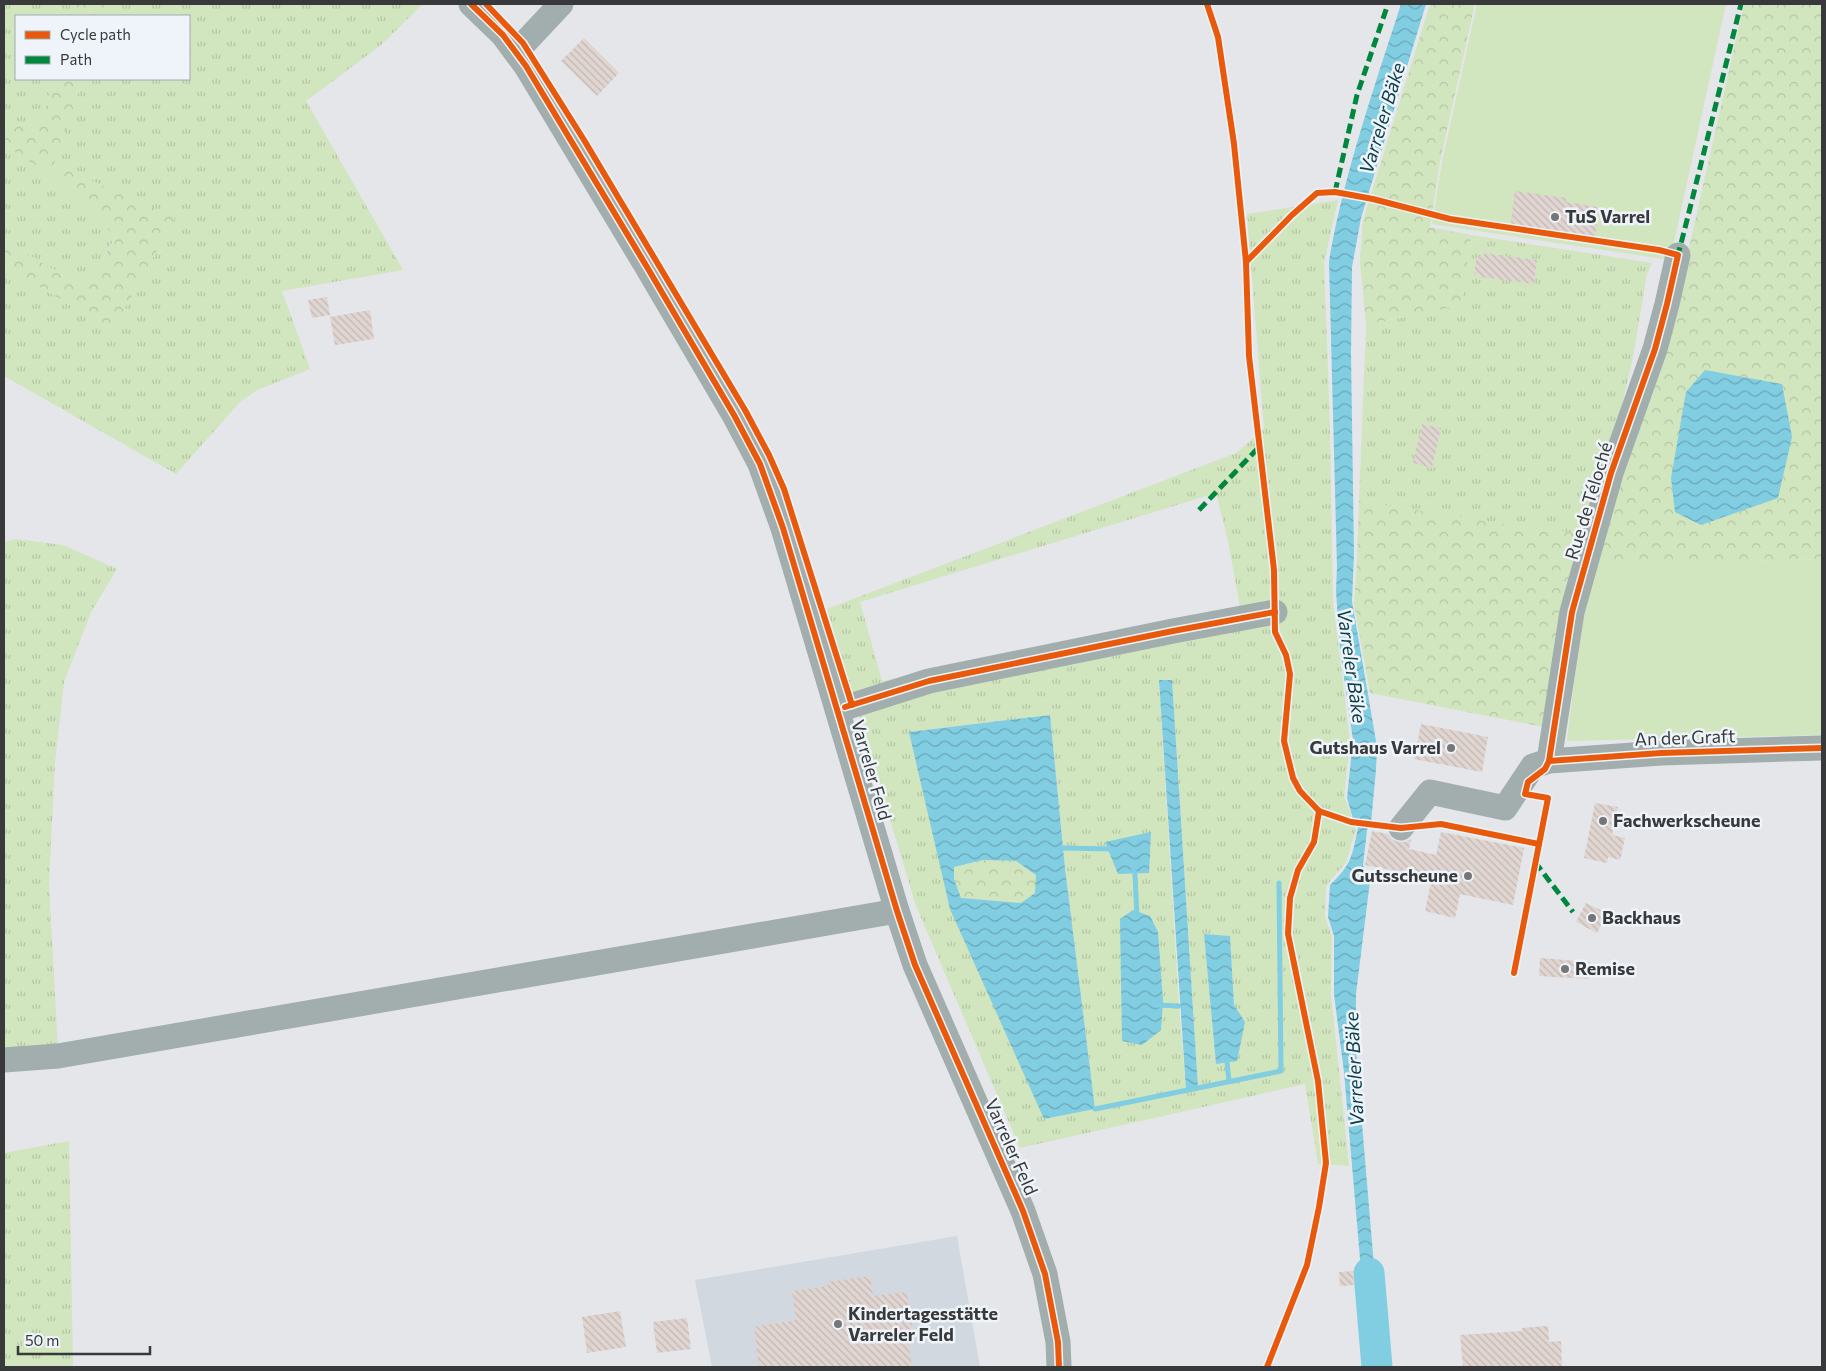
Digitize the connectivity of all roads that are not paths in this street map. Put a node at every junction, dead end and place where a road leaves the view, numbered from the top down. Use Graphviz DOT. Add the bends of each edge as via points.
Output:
graph roads {
  1 [pos="471,4"];
  2 [pos="561,4"];
  3 [pos="516,52"];
  4 [pos="1678,255"];
  5 [pos="1275,622"];
  6 [pos="838,710"];
  7 [pos="1822,748"];
  8 [pos="1549,760"];
  9 [pos="1401,828"];
  10 [pos="897,911"];
  11 [pos="4,1060"];
  12 [pos="1058,1367"];
  1 -- 3 [label="street, Varreler Feld"];
  2 -- 3 [label="street"];
  3 -- 6 [label="street, Varreler Feld" via="647,266 760,464"];
  4 -- 8 [label="street, Rue de Téloché" via="1655,349 1612,473 1572,612"];
  5 -- 6 [label="street" via="1157,634 929,681"];
  6 -- 10 [label="street, Varreler Feld"];
  7 -- 8 [label="street, An der Graft"];
  8 -- 9 [label="street" via="1533,766 1505,808 1430,792"];
  10 -- 11 [label="street" via="68,1054"];
  10 -- 12 [label="street, Varreler Feld" via="915,965 1023,1211 1045,1274 1058,1342"];
}
